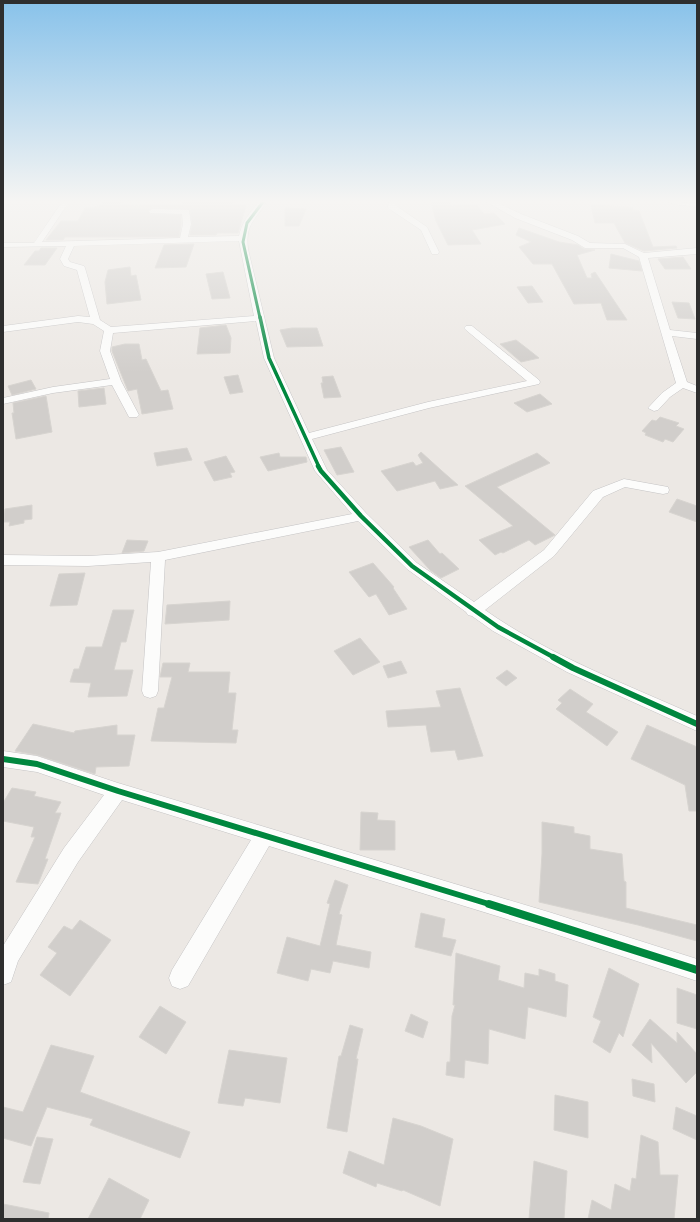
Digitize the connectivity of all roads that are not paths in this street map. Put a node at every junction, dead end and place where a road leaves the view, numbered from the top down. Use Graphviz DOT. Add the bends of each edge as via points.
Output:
graph roads {
  1 [pos="64,259"];
  2 [pos="247,259"];
  3 [pos="644,259"];
  4 [pos="260,318"];
  5 [pos="96,321"];
  6 [pos="469,328"];
  7 [pos="3,329"];
  8 [pos="109,330"];
  9 [pos="665,332"];
  10 [pos="697,336"];
  11 [pos="116,381"];
  12 [pos="682,384"];
  13 [pos="697,390"];
  14 [pos="3,401"];
  15 [pos="654,408"];
  16 [pos="133,415"];
  17 [pos="306,437"];
  18 [pos="663,490"];
  19 [pos="361,516"];
  20 [pos="158,557"];
  21 [pos="3,560"];
  22 [pos="474,611"];
  23 [pos="150,691"];
  24 [pos="697,724"];
  25 [pos="3,759"];
  26 [pos="118,791"];
  27 [pos="264,836"];
  28 [pos="697,970"];
  29 [pos="3,974"];
  30 [pos="180,978"];
  1 -- 5 [label="street" via="67,264 81,268"];
  2 -- 4 [label="street"];
  3 -- 9 [label="street"];
  4 -- 8 [label="street"];
  4 -- 17 [label="street" via="269,358"];
  5 -- 7 [label="street" via="78,319"];
  5 -- 8 [label="street"];
  6 -- 17 [label="street" via="535,382 428,405"];
  8 -- 11 [label="street" via="105,351"];
  9 -- 10 [label="street"];
  9 -- 12 [label="street"];
  11 -- 14 [label="street" via="53,390"];
  11 -- 16 [label="street"];
  12 -- 13 [label="street"];
  12 -- 15 [label="street" via="666,395"];
  17 -- 19 [label="street" via="321,471"];
  18 -- 22 [label="street" via="624,483 598,494 549,553"];
  19 -- 20 [label="street"];
  19 -- 22 [label="street" via="412,566"];
  20 -- 21 [label="street" via="88,561"];
  20 -- 23 [label="street"];
  22 -- 24 [label="street" via="573,668"];
  25 -- 26 [label="street" via="37,764"];
  26 -- 27 [label="street"];
  26 -- 29 [label="street" via="71,855 9,956"];
  27 -- 28 [label="street" via="552,923"];
  27 -- 30 [label="street"];
}
